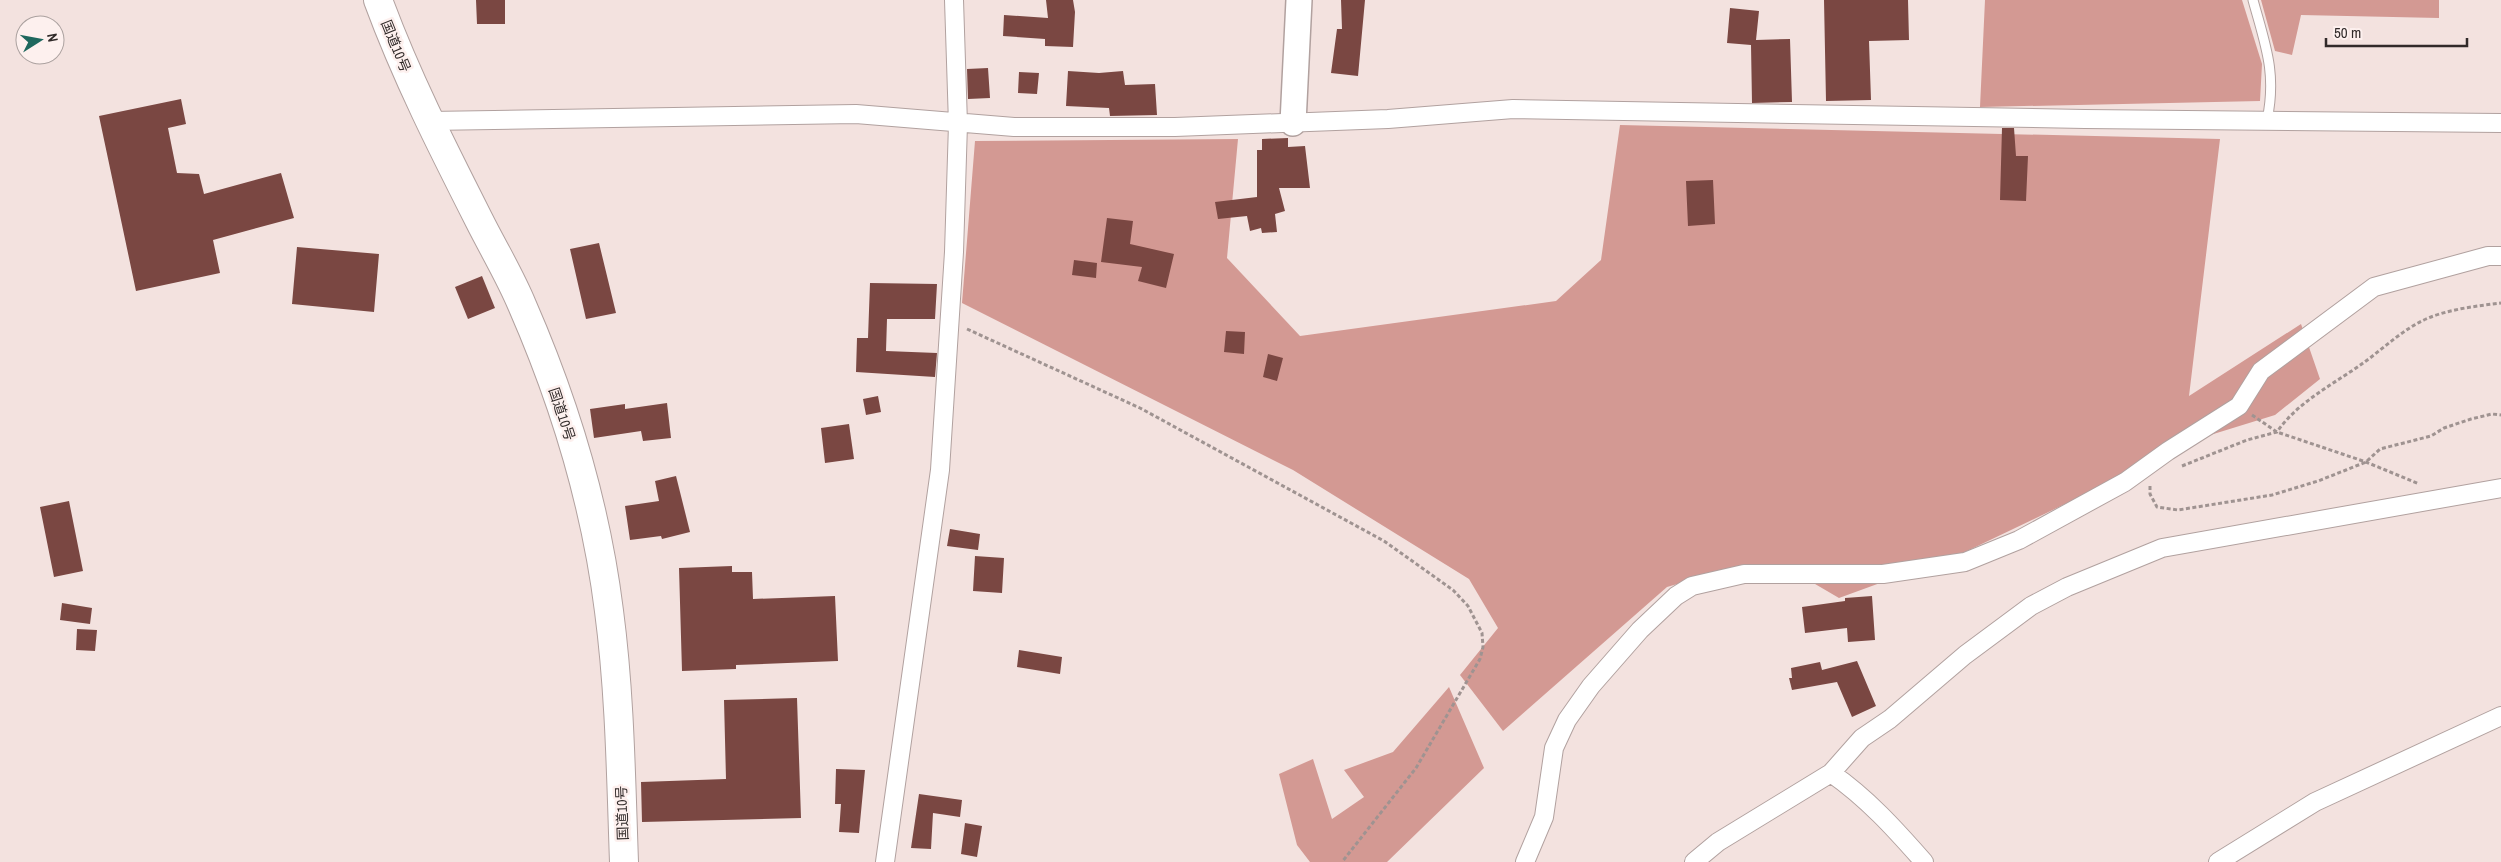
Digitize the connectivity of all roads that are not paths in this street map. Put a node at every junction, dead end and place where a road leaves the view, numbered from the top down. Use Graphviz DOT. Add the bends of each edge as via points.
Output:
graph roads {
  1 [pos="378,0"];
  2 [pos="954,0"];
  3 [pos="1299,0"];
  4 [pos="2254,0"];
  5 [pos="2267,120"];
  6 [pos="429,122"];
  7 [pos="1293,123"];
  8 [pos="2501,123"];
  9 [pos="958,124"];
  10 [pos="2501,256"];
  11 [pos="2501,488"];
  12 [pos="2501,716"];
  13 [pos="1831,773"];
  14 [pos="624,862"];
  15 [pos="885,862"];
  16 [pos="1524,862"];
  17 [pos="1694,862"];
  18 [pos="1924,862"];
  19 [pos="2218,862"];
  1 -- 6 [label="highway, 国道10号"];
  2 -- 9 [label="street"];
  3 -- 7 [label="street"];
  4 -- 5 [label="lane" via="2271,65"];
  5 -- 7 [label="street" via="1513,109"];
  5 -- 8 [label="street"];
  6 -- 9 [label="street" via="856,114"];
  6 -- 14 [label="highway, 国道10号" via="522,303 552,382 578,465 609,610 618,711"];
  7 -- 9 [label="street" via="1175,127"];
  9 -- 15 [label="street" via="954,252 940,470"];
  10 -- 16 [label="street" via="2488,256 2374,287 2261,371 2239,406 2125,482 2018,540 1965,562 1883,574 1744,574 1692,586 1676,596 1640,630 1591,686 1567,720 1554,748 1544,817"];
  11 -- 13 [label="street" via="2162,548 2067,587 2031,606 1965,655 1890,719 1862,738"];
  12 -- 19 [label="street" via="2315,802"];
  13 -- 17 [label="street" via="1718,842"];
  13 -- 18 [label="street" via="1863,797"];
}
